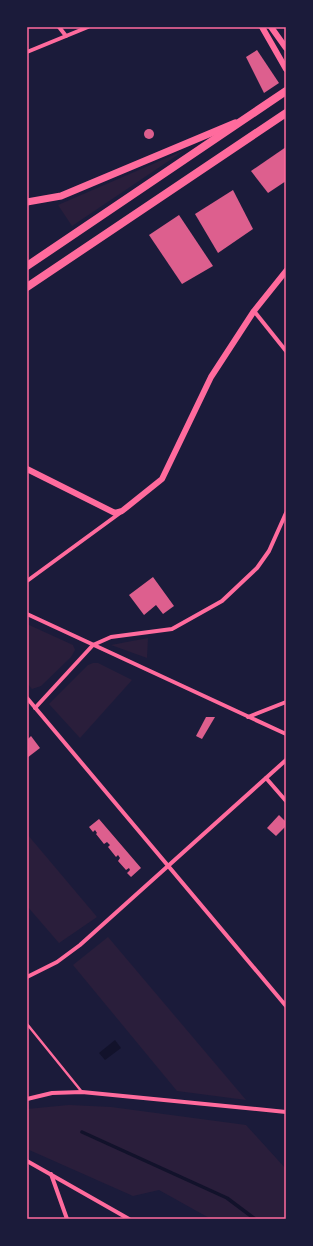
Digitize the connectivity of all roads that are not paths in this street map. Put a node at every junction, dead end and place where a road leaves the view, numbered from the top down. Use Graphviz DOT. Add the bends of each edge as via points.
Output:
graph roads {
  1 [pos="59,27"];
  2 [pos="88,27"];
  3 [pos="262,27"];
  4 [pos="271,27"];
  5 [pos="66,36"];
  6 [pos="286,48"];
  7 [pos="27,52"];
  8 [pos="286,69"];
  9 [pos="286,91"];
  10 [pos="286,113"];
  11 [pos="244,119"];
  12 [pos="27,202"];
  13 [pos="27,266"];
  14 [pos="286,271"];
  15 [pos="27,287"];
  16 [pos="254,311"];
  17 [pos="286,351"];
  18 [pos="27,469"];
  19 [pos="122,511"];
  20 [pos="286,513"];
  21 [pos="27,581"];
  22 [pos="27,614"];
  23 [pos="93,644"];
  24 [pos="27,698"];
  25 [pos="286,702"];
  26 [pos="35,708"];
  27 [pos="248,718"];
  28 [pos="286,734"];
  29 [pos="286,760"];
  30 [pos="266,778"];
  31 [pos="286,801"];
  32 [pos="168,866"];
  33 [pos="27,978"];
  34 [pos="286,1006"];
  35 [pos="27,1024"];
  36 [pos="82,1092"];
  37 [pos="27,1099"];
  38 [pos="286,1112"];
  39 [pos="27,1161"];
  40 [pos="51,1174"];
  41 [pos="67,1219"];
  42 [pos="130,1219"];
  1 -- 5 [label="street"];
  2 -- 5 [label="street"];
  3 -- 8 [label="street"];
  4 -- 6 [label="street"];
  5 -- 7 [label="street"];
  9 -- 11 [label="main road"];
  10 -- 15 [label="main road"];
  11 -- 12 [label="main road" via="61,196"];
  11 -- 13 [label="main road"];
  14 -- 16 [label="street"];
  16 -- 17 [label="street"];
  16 -- 19 [label="street" via="211,377 162,479"];
  18 -- 19 [label="street" via="106,510 114,513"];
  19 -- 21 [label="street"];
  20 -- 23 [label="street" via="269,552 257,568 222,601 172,629 111,637"];
  22 -- 23 [label="street"];
  23 -- 26 [label="street"];
  23 -- 27 [label="street"];
  24 -- 26 [label="street"];
  25 -- 27 [label="street"];
  26 -- 32 [label="street"];
  27 -- 28 [label="street"];
  29 -- 30 [label="street"];
  30 -- 31 [label="street"];
  30 -- 32 [label="street"];
  32 -- 33 [label="street" via="80,945 57,962"];
  32 -- 34 [label="street"];
  35 -- 36 [label="lane"];
  36 -- 37 [label="street" via="52,1093"];
  36 -- 38 [label="street"];
  39 -- 40 [label="street"];
  40 -- 41 [label="street"];
  40 -- 42 [label="street"];
}
